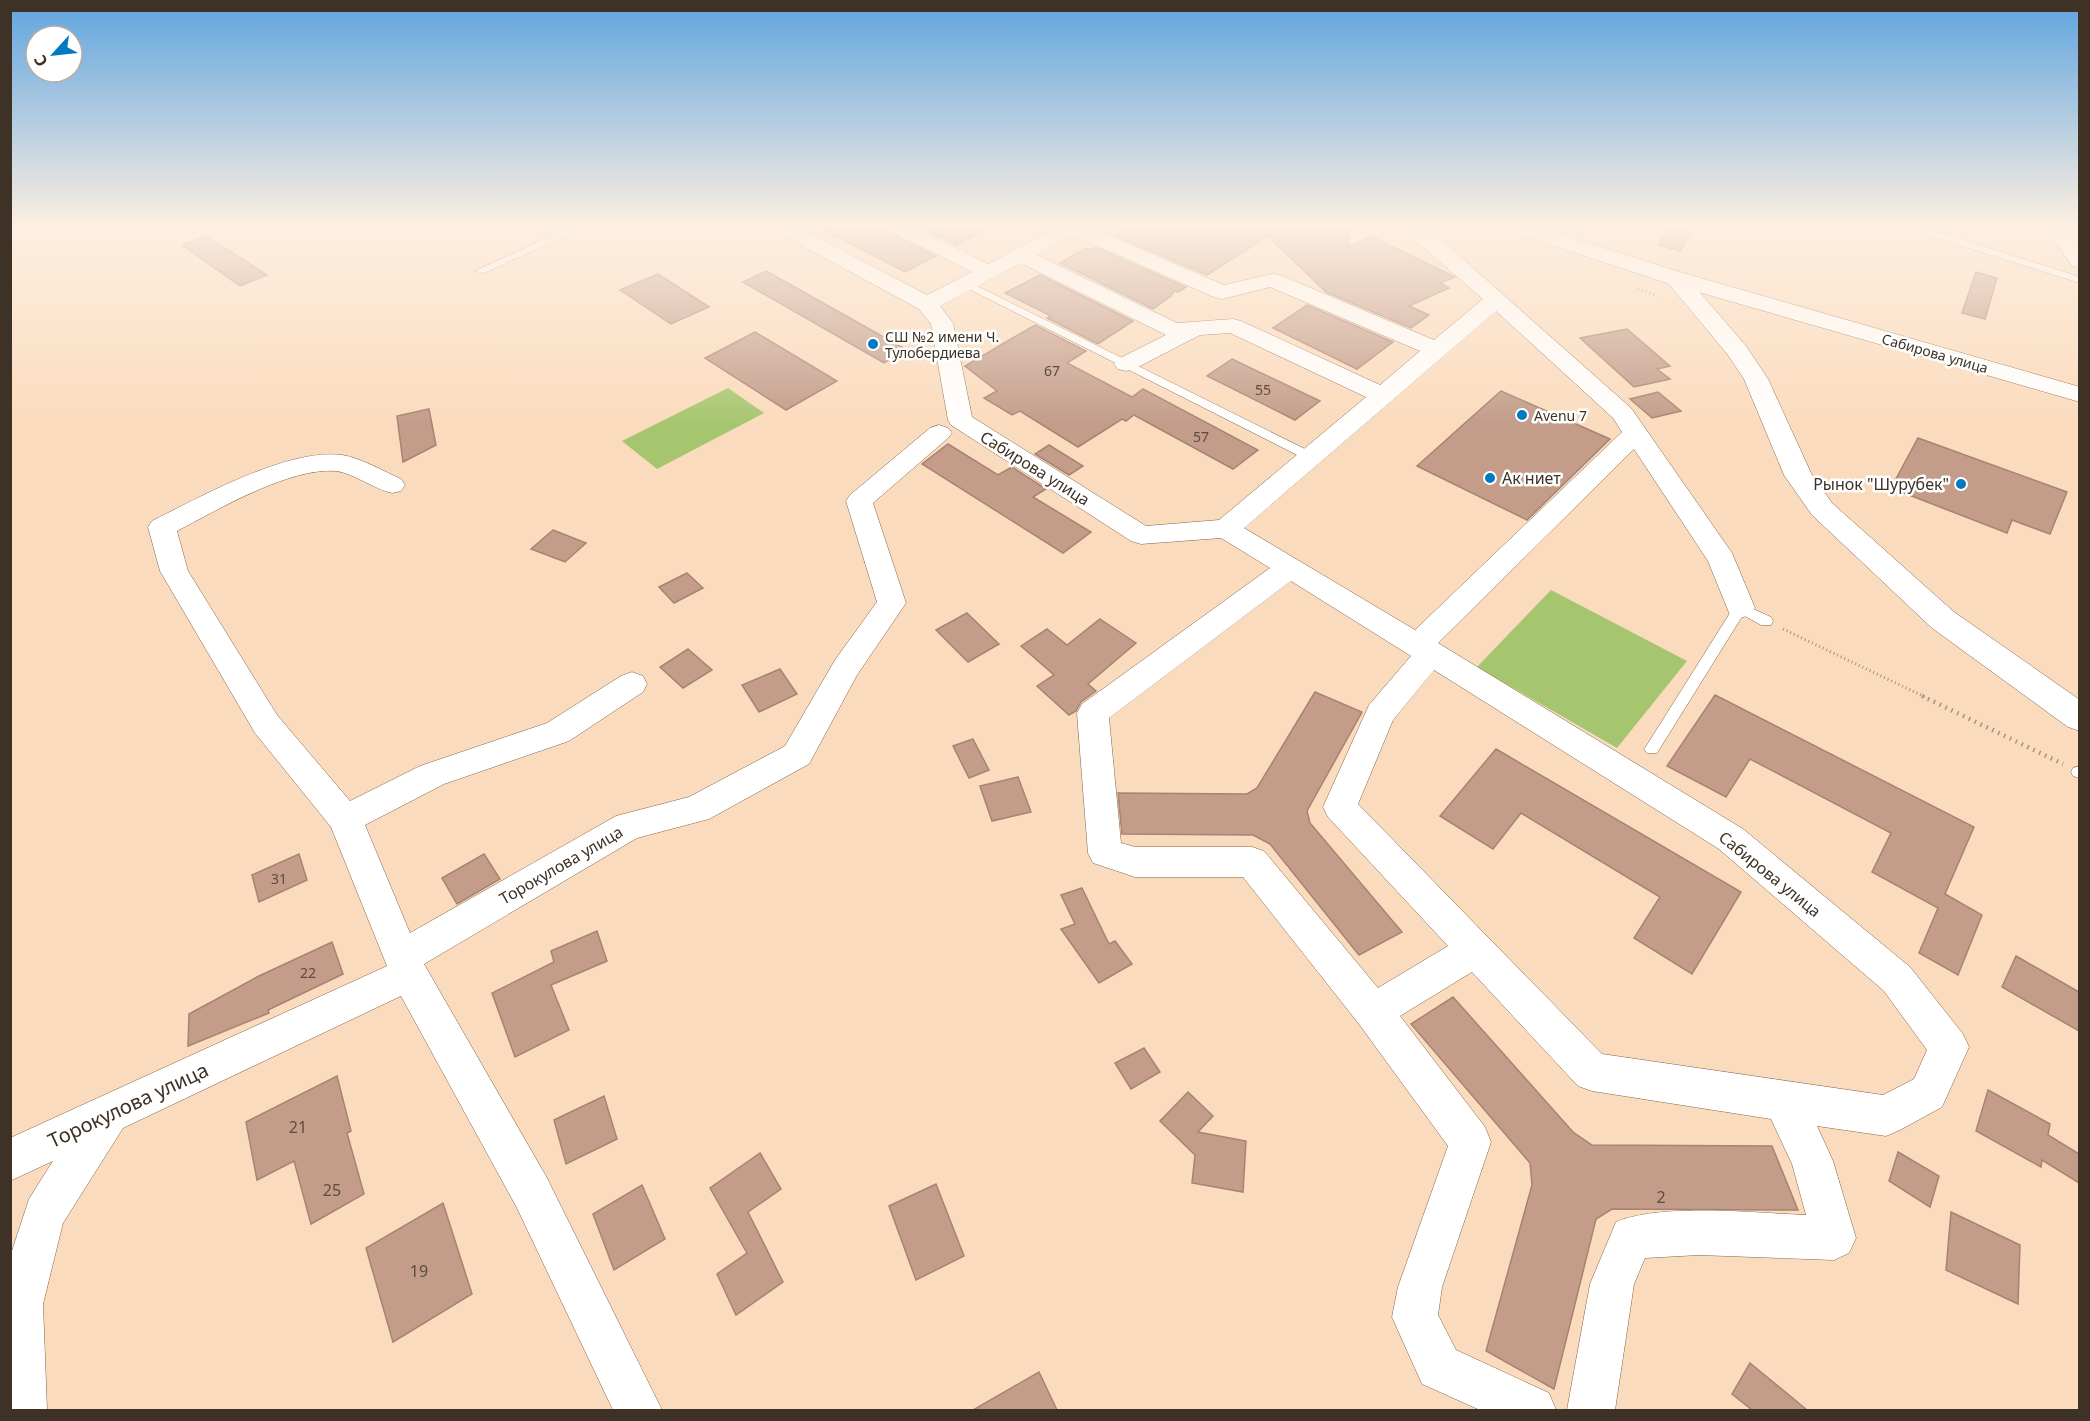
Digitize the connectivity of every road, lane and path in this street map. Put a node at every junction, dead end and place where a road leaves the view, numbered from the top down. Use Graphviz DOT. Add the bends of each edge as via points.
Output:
graph roads {
  1 [pos="907,293"];
  2 [pos="948,293"];
  3 [pos="986,293"];
  4 [pos="1099,293"];
  5 [pos="1251,293"];
  6 [pos="1303,293"];
  7 [pos="1490,293"];
  8 [pos="1688,293"];
  9 [pos="1728,293"];
  10 [pos="1496,299"];
  11 [pos="927,304"];
  12 [pos="1196,329"];
  13 [pos="1437,350"];
  14 [pos="1126,364"];
  15 [pos="2079,395"];
  16 [pos="1383,396"];
  17 [pos="1636,433"];
  18 [pos="939,434"];
  19 [pos="1311,457"];
  20 [pos="392,485"];
  21 [pos="1226,529"];
  22 [pos="1290,568"];
  23 [pos="1740,608"];
  24 [pos="1766,621"];
  25 [pos="1424,649"];
  26 [pos="632,684"];
  27 [pos="2079,718"];
  28 [pos="1652,749"];
  29 [pos="2079,772"];
  30 [pos="345,819"];
  31 [pos="1475,950"];
  32 [pos="405,965"];
  33 [pos="1373,1011"];
  34 [pos="1784,1101"];
  35 [pos="109,1113"];
  36 [pos="10,1160"];
  37 [pos="23,1410"];
  38 [pos="638,1410"];
  39 [pos="1532,1410"];
  40 [pos="1591,1410"];
  1 -- 11 [label="street, Сабирова улица"];
  2 -- 11 [label="street"];
  3 -- 14 [label="lane"];
  4 -- 12 [label="street" via="1174,330"];
  5 -- 12 [label="street"];
  6 -- 13 [label="street"];
  7 -- 10 [label="street"];
  8 -- 27 [label="main road" via="1756,379 1798,475 1822,509 1944,620"];
  9 -- 15 [label="main road, Сабирова улица"];
  10 -- 13 [label="street"];
  10 -- 17 [label="street" via="1622,413"];
  11 -- 21 [label="street, Сабирова улица" via="942,323 960,420 1141,535"];
  12 -- 14 [label="street"];
  12 -- 16 [label="street" via="1233,326"];
  13 -- 16 [label="street"];
  14 -- 19 [label="lane"];
  16 -- 19 [label="street"];
  17 -- 23 [label="street" via="1722,560"];
  17 -- 25 [label="street"];
  18 -- 32 [label="street, Торокулова улица" via="859,501 892,603 846,668 797,755 697,809 628,826"];
  19 -- 21 [label="street"];
  20 -- 30 [label="street" via="340,463 305,466 246,484 162,527 174,571 266,724"];
  21 -- 22 [label="street, Сабирова улица"];
  22 -- 25 [label="street, Сабирова улица"];
  22 -- 33 [label="street" via="1093,713 1105,853 1135,862 1252,862"];
  23 -- 24 [label="lane"];
  23 -- 28 [label="lane"];
  24 -- 29 [label="path"];
  25 -- 31 [label="street" via="1380,714 1340,807"];
  25 -- 34 [label="street, Сабирова улица" via="1731,839 1897,979 1949,1047 1928,1093 1886,1116"];
  26 -- 30 [label="street" via="558,732 432,775"];
  30 -- 32 [label="street"];
  31 -- 33 [label="street"];
  31 -- 34 [label="street" via="1592,1072"];
  32 -- 35 [label="street, Торокулова улица"];
  32 -- 38 [label="street" via="532,1193"];
  33 -- 39 [label="street" via="1470,1142 1420,1287 1415,1317 1439,1367"];
  34 -- 40 [label="street" via="1812,1161 1834,1238 1699,1233 1631,1237 1612,1284"];
  35 -- 36 [label="street, Торокулова улица"];
  35 -- 37 [label="street" via="44,1215 20,1304"];
}
